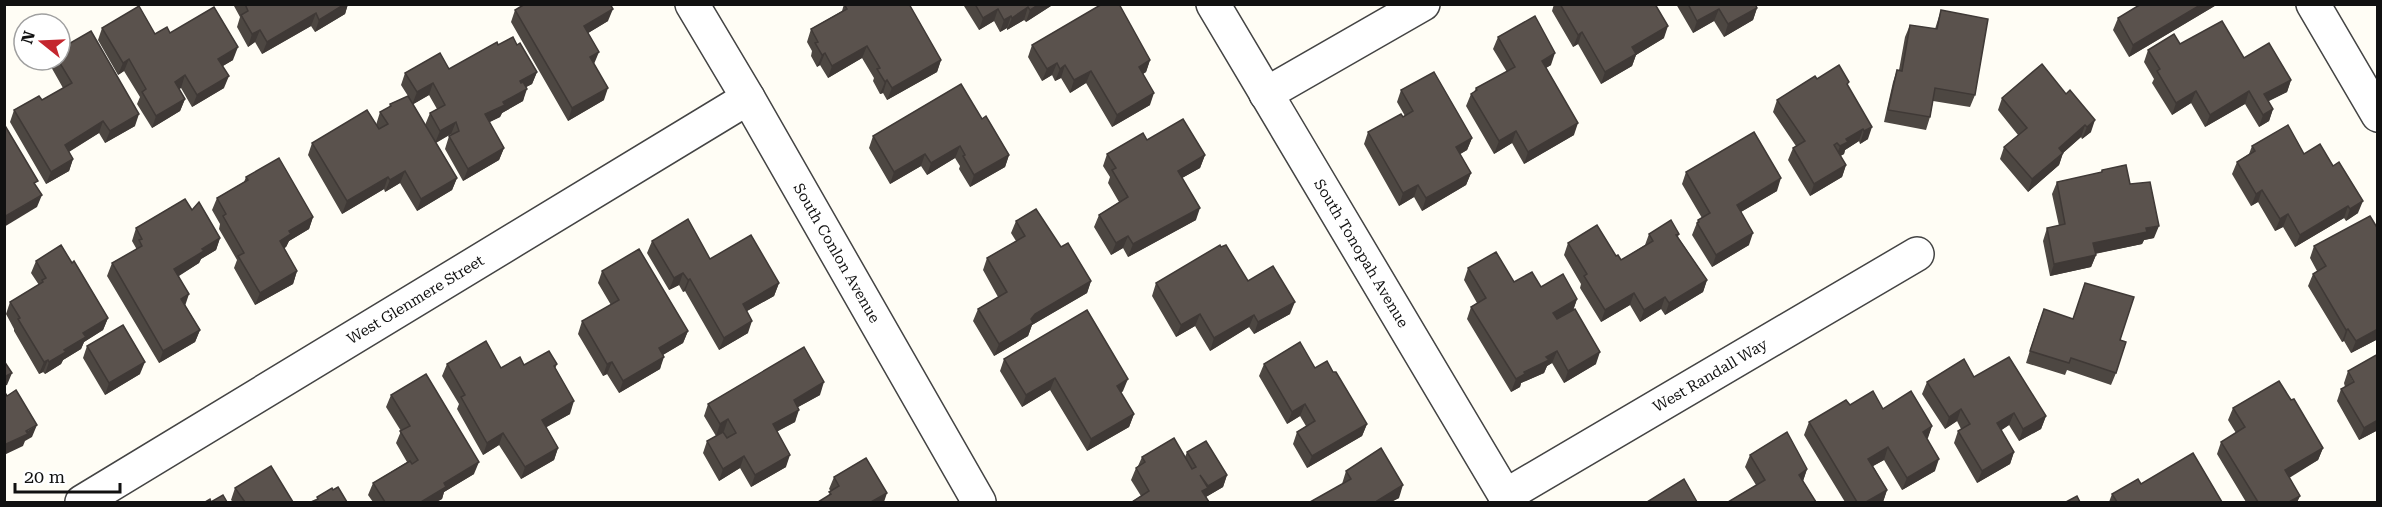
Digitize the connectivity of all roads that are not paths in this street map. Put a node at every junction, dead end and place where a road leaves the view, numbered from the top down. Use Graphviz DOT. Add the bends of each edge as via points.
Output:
graph roads {
  1 [pos="692,4"];
  2 [pos="1213,4"];
  3 [pos="1422,4"];
  4 [pos="2313,4"];
  5 [pos="1266,94"];
  6 [pos="748,98"];
  7 [pos="2378,115"];
  8 [pos="1917,254"];
  9 [pos="1507,499"];
  10 [pos="82,502"];
  11 [pos="980,502"];
  1 -- 6 [label="street, South Conlon Avenue"];
  2 -- 5 [label="street, South Tonopah Avenue"];
  3 -- 5 [label="street"];
  4 -- 7 [label="street"];
  5 -- 9 [label="street, South Tonopah Avenue"];
  6 -- 10 [label="street, West Glenmere Street"];
  6 -- 11 [label="street, South Conlon Avenue"];
  8 -- 9 [label="street, West Randall Way"];
}
